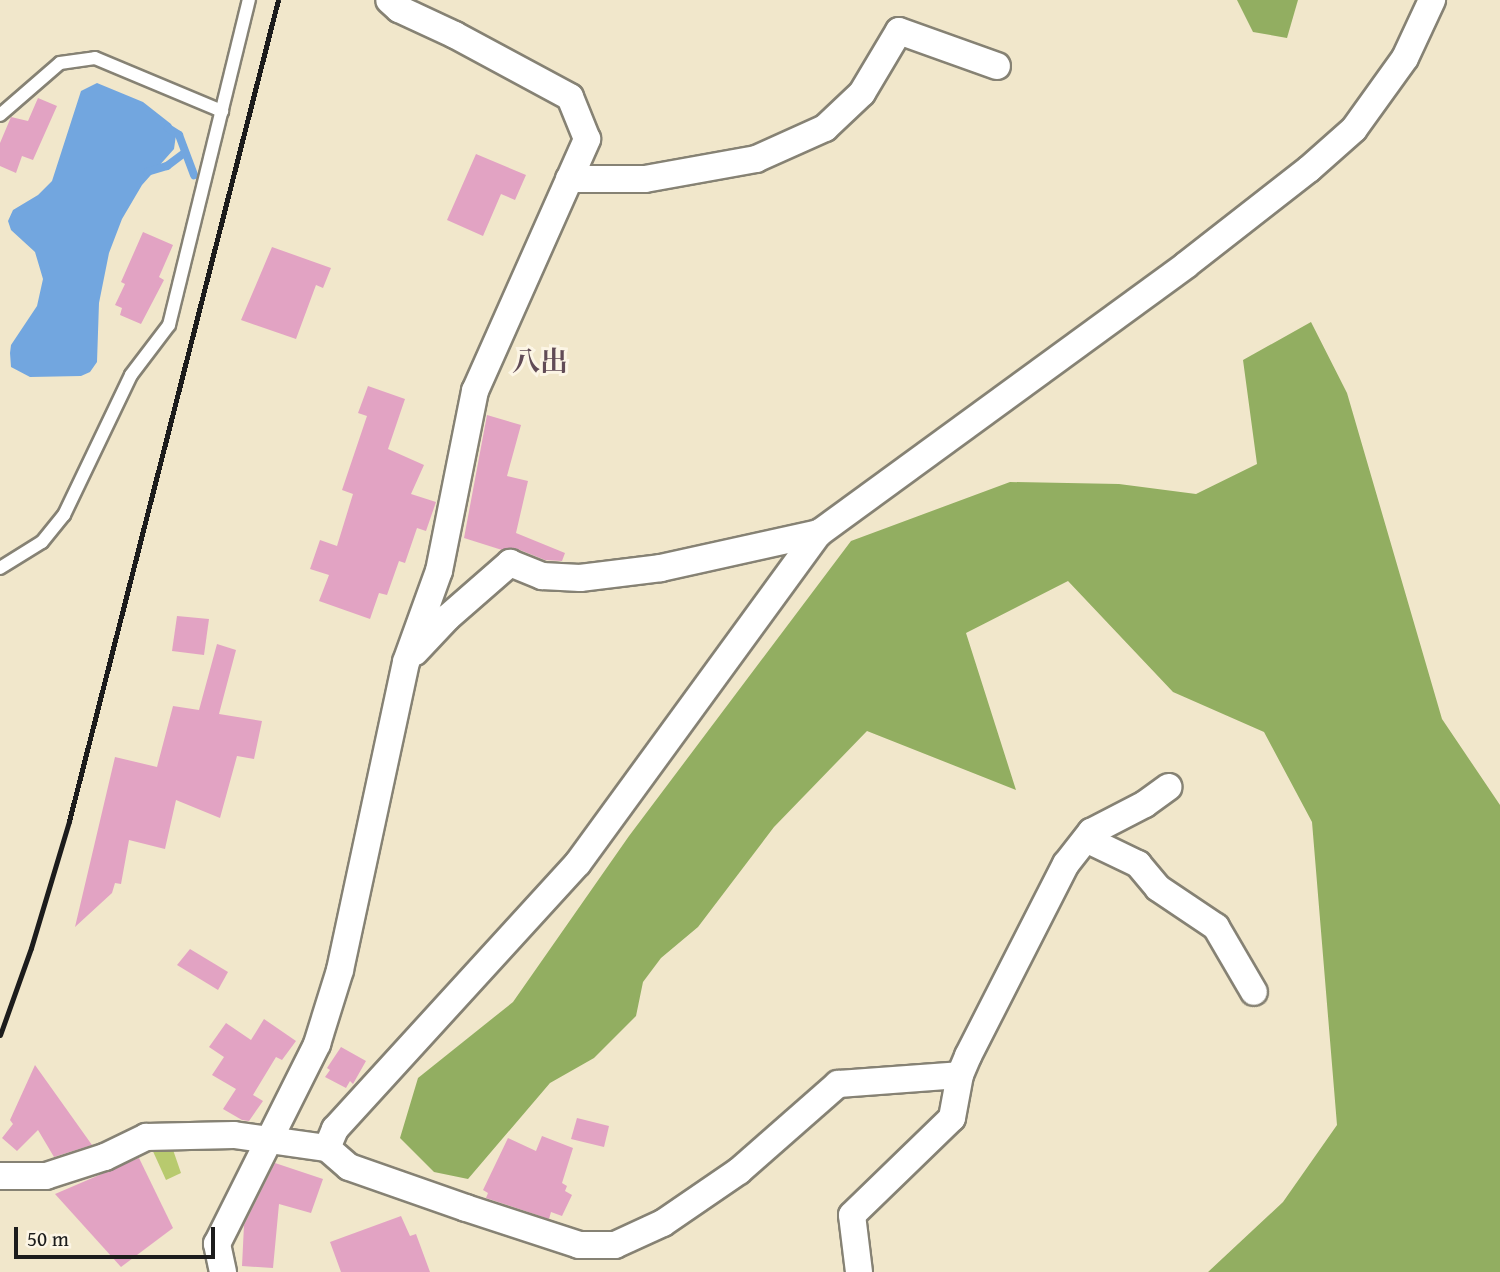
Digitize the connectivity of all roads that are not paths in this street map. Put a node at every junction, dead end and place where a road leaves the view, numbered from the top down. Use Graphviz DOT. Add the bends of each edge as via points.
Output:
graph roads {
  1 [pos="249,0"];
  2 [pos="389,0"];
  3 [pos="1432,0"];
  4 [pos="997,66"];
  5 [pos="222,111"];
  6 [pos="0,115"];
  7 [pos="569,179"];
  8 [pos="818,533"];
  9 [pos="0,568"];
  10 [pos="406,662"];
  11 [pos="1168,787"];
  12 [pos="1086,839"];
  13 [pos="1254,992"];
  14 [pos="960,1074"];
  15 [pos="269,1140"];
  16 [pos="327,1148"];
  17 [pos="0,1176"];
  18 [pos="223,1272"];
  19 [pos="859,1272"];
  1 -- 5 [label="lane"];
  2 -- 7 [label="street" via="570,97 587,139"];
  3 -- 8 [label="street" via="1405,58 1354,129 1309,169 1186,265"];
  4 -- 7 [label="street" via="899,31 862,93 825,128 768,154 645,179"];
  5 -- 6 [label="lane" via="94,58 60,62"];
  5 -- 9 [label="lane" via="169,325 131,375 64,515 42,542"];
  7 -- 10 [label="street" via="475,391 439,571"];
  8 -- 10 [label="street" via="661,568 580,578 542,576 510,563 447,618"];
  8 -- 16 [label="street" via="578,863 335,1129"];
  10 -- 15 [label="street" via="340,970 317,1044"];
  11 -- 12 [label="street"];
  12 -- 13 [label="street" via="1138,864 1158,888 1216,928"];
  12 -- 14 [label="street" via="1066,864 1022,946"];
  14 -- 16 [label="street" via="838,1084 739,1171 663,1223 615,1245 579,1245 466,1208 349,1167"];
  14 -- 19 [label="street" via="953,1118 852,1215"];
  15 -- 16 [label="street"];
  15 -- 17 [label="street" via="163,1134 46,1176"];
  15 -- 18 [label="street" via="217,1244"];
}
